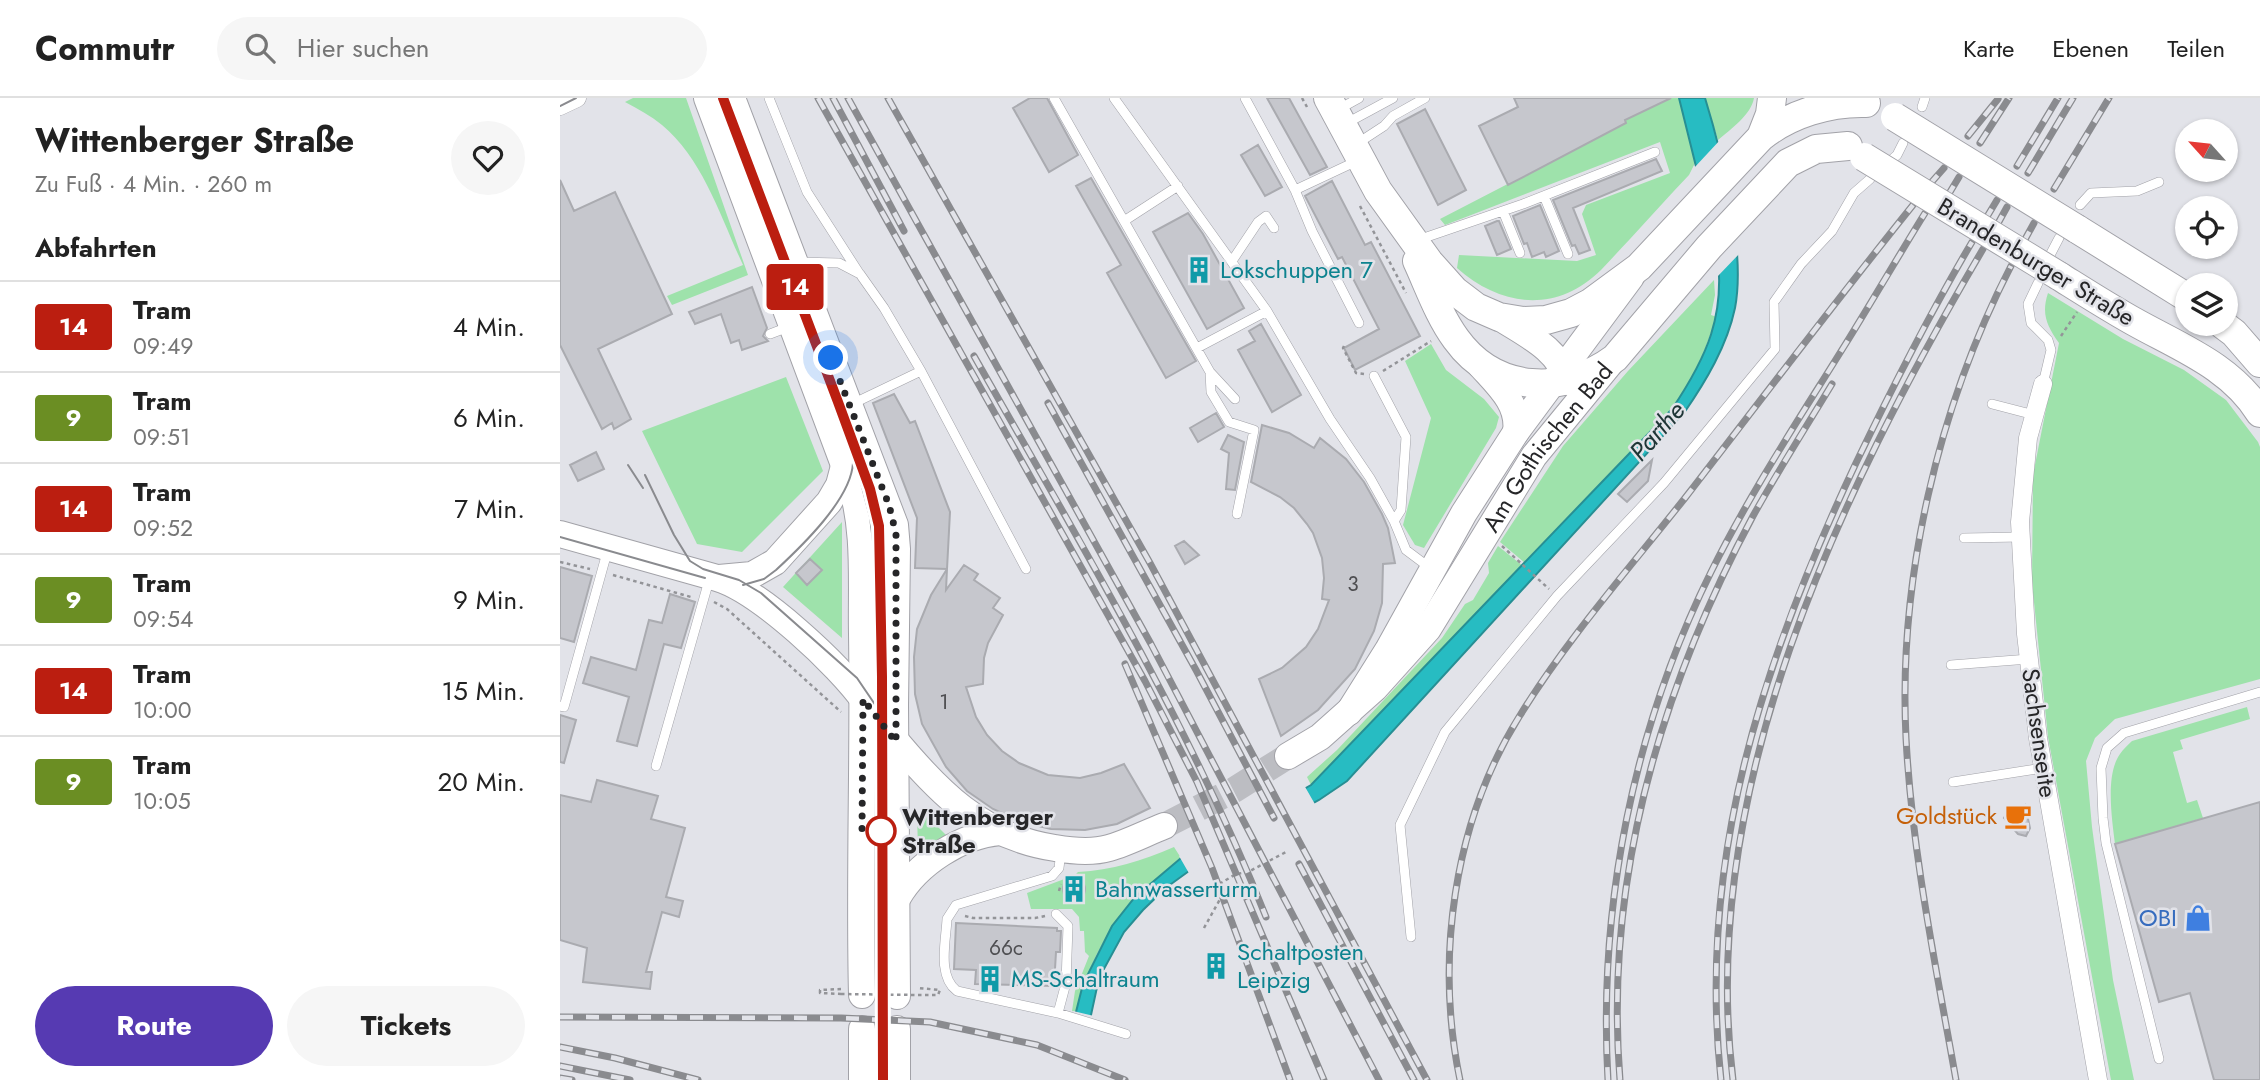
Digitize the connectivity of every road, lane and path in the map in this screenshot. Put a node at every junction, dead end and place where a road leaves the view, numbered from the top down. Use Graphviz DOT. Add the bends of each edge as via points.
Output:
graph roads {
  1 [pos="578,98"];
  2 [pos="707,98"];
  3 [pos="732,98"];
  4 [pos="769,98"];
  5 [pos="1054,98"];
  6 [pos="1114,98"];
  7 [pos="1245,98"];
  8 [pos="1303,98"];
  9 [pos="1393,98"];
  10 [pos="1424,98"];
  11 [pos="1772,98"];
  12 [pos="1861,101"];
  13 [pos="1806,102"];
  14 [pos="560,106"];
  15 [pos="1341,121"];
  16 [pos="1899,130"];
  17 [pos="1761,137"];
  18 [pos="1655,152"];
  19 [pos="1868,161"];
  20 [pos="1788,163"];
  21 [pos="2159,182"];
  22 [pos="1178,186"];
  23 [pos="1295,190"];
  24 [pos="1544,196"];
  25 [pos="1357,199"];
  26 [pos="1503,211"];
  27 [pos="1124,221"];
  28 [pos="2072,224"];
  29 [pos="1274,228"];
  30 [pos="1408,236"];
  31 [pos="1520,253"];
  32 [pos="1568,254"];
  33 [pos="1232,261"];
  34 [pos="793,262"];
  35 [pos="1639,267"];
  36 [pos="2048,272"];
  37 [pos="860,274"];
  38 [pos="2175,290"];
  39 [pos="1407,296"];
  40 [pos="2081,305"];
  41 [pos="1267,311"];
  42 [pos="1499,317"];
  43 [pos="1359,323"];
  44 [pos="2237,336"];
  45 [pos="2057,341"];
  46 [pos="1344,346"];
  47 [pos="1436,346"];
  48 [pos="1197,348"];
  49 [pos="1615,358"];
  50 [pos="1476,360"];
  51 [pos="2260,363"];
  52 [pos="921,371"];
  53 [pos="1210,372"];
  54 [pos="1374,376"];
  55 [pos="1561,377"];
  56 [pos="2043,384"];
  57 [pos="1235,399"];
  58 [pos="1992,404"];
  59 [pos="849,406"];
  60 [pos="1569,412"];
  61 [pos="2260,412"];
  62 [pos="2034,415"];
  63 [pos="1516,432"];
  64 [pos="844,467"];
  65 [pos="1237,514"];
  66 [pos="1394,521"];
  67 [pos="560,534"];
  68 [pos="2021,537"];
  69 [pos="1964,538"];
  70 [pos="1496,541"];
  71 [pos="605,560"];
  72 [pos="560,562"];
  73 [pos="1026,569"];
  74 [pos="1432,569"];
  75 [pos="1541,580"];
  76 [pos="711,584"];
  77 [pos="2029,659"];
  78 [pos="1951,665"];
  79 [pos="2260,692"];
  80 [pos="560,706"];
  81 [pos="862,712"];
  82 [pos="1349,712"];
  83 [pos="896,742"];
  84 [pos="1289,756"];
  85 [pos="656,766"];
  86 [pos="2043,768"];
  87 [pos="1953,782"];
  88 [pos="1164,826"];
  89 [pos="1000,832"];
  90 [pos="1061,849"];
  91 [pos="1286,852"];
  92 [pos="898,897"];
  93 [pos="956,905"];
  94 [pos="1056,914"];
  95 [pos="1204,928"];
  96 [pos="1411,937"];
  97 [pos="848,993"];
  98 [pos="910,993"];
  99 [pos="1058,1013"];
  100 [pos="862,1029"];
  101 [pos="897,1029"];
  102 [pos="1126,1034"];
  103 [pos="2159,1059"];
  104 [pos="862,1080"];
  105 [pos="897,1080"];
  106 [pos="2098,1080"];
  1 -- 14 [label="street"];
  2 -- 64 [label="main road" via="781,330"];
  3 -- 34 [label="main road"];
  4 -- 37 [label="lane" via="807,192"];
  5 -- 27 [label="lane"];
  6 -- 22 [label="lane"];
  7 -- 23 [label="lane"];
  8 -- 15 [label="path"];
  9 -- 15 [label="lane"];
  10 -- 15 [label="lane" via="1384,126"];
  11 -- 17 [label="main road, Am Gothischen Bad"];
  12 -- 13 [label="main road, Am Gothischen Bad"];
  12 -- 16 [label="main road, Brandenburger Straße"];
  13 -- 17 [label="main road, Am Gothischen Bad"];
  13 -- 19 [label="main road, Brandenburger Straße"];
  13 -- 20 [label="main road, Am Gothischen Bad"];
  15 -- 23 [label="lane"];
  15 -- 30 [label="main road"];
  16 -- 19 [label="lane" via="1897,155"];
  16 -- 28 [label="main road, Brandenburger Straße, bridge"];
  17 -- 35 [label="main road, Am Gothischen Bad"];
  18 -- 24 [label="lane"];
  19 -- 20 [label="main road, Am Gothischen Bad" via="1816,149"];
  19 -- 36 [label="main road, Brandenburger Straße, bridge"];
  19 -- 96 [label="lane" via="1832,230 1774,302 1775,349 1664,483 1557,596 1445,732 1400,825"];
  20 -- 49 [label="main road, Am Gothischen Bad"];
  21 -- 28 [label="lane" via="2137,191 2091,193"];
  22 -- 27 [label="lane"];
  22 -- 33 [label="lane"];
  23 -- 43 [label="lane"];
  24 -- 26 [label="lane"];
  24 -- 32 [label="lane"];
  25 -- 39 [label="path"];
  26 -- 30 [label="lane"];
  26 -- 31 [label="lane"];
  27 -- 48 [label="lane"];
  28 -- 36 [label="lane"];
  28 -- 38 [label="main road, Brandenburger Straße"];
  29 -- 33 [label="lane" via="1266,216 1258,222"];
  30 -- 42 [label="main road" via="1466,300"];
  30 -- 50 [label="main road" via="1443,318 1457,342"];
  33 -- 41 [label="lane"];
  34 -- 37 [label="lane" via="839,263"];
  34 -- 59 [label="main road"];
  35 -- 42 [label="main road" via="1590,303 1560,317 1535,321"];
  35 -- 55 [label="main road, Am Gothischen Bad"];
  36 -- 56 [label="lane" via="2028,304 2031,323 2048,340 2051,350"];
  36 -- 61 [label="main road, Brandenburger Straße" via="2194,353 2225,374"];
  37 -- 52 [label="lane"];
  40 -- 45 [label="path"];
  41 -- 48 [label="lane"];
  41 -- 66 [label="lane"];
  42 -- 55 [label="main road" via="1553,353"];
  44 -- 51 [label="main road"];
  46 -- 54 [label="path" via="1356,373"];
  47 -- 54 [label="path" via="1432,341"];
  48 -- 53 [label="lane"];
  49 -- 55 [label="main road" via="1597,370"];
  49 -- 60 [label="main road, Am Gothischen Bad"];
  50 -- 55 [label="main road" via="1525,383 1538,385"];
  50 -- 63 [label="main road" via="1511,403 1517,415"];
  52 -- 59 [label="lane"];
  52 -- 73 [label="lane"];
  53 -- 57 [label="lane"];
  53 -- 65 [label="lane" via="1211,392 1229,422 1254,430"];
  54 -- 66 [label="lane" via="1406,438 1401,510"];
  55 -- 60 [label="main road"];
  55 -- 63 [label="main road, Am Gothischen Bad"];
  56 -- 62 [label="street, Sachsenseite"];
  58 -- 62 [label="lane"];
  59 -- 83 [label="main road" via="896,534"];
  60 -- 82 [label="main road, Am Gothischen Bad" via="1516,484 1428,629 1398,666"];
  62 -- 68 [label="street, Sachsenseite" via="2028,438"];
  63 -- 74 [label="main road, Am Gothischen Bad"];
  64 -- 76 [label="main road" via="829,502 775,562 748,576"];
  64 -- 81 [label="main road" via="860,530"];
  66 -- 74 [label="lane" via="1406,550"];
  67 -- 71 [label="main road"];
  68 -- 69 [label="lane"];
  68 -- 77 [label="street, Sachsenseite"];
  70 -- 75 [label="path"];
  71 -- 72 [label="path"];
  71 -- 76 [label="main road"];
  71 -- 76 [label="path" via="699,599"];
  71 -- 80 [label="lane" via="564,707"];
  74 -- 82 [label="main road, Am Gothischen Bad"];
  76 -- 81 [label="path" via="727,608"];
  76 -- 81 [label="main road" via="739,586 756,597 845,677"];
  76 -- 85 [label="lane"];
  77 -- 78 [label="lane"];
  77 -- 86 [label="street, Sachsenseite"];
  79 -- 103 [label="lane" via="2124,733 2107,748 2101,768 2106,843"];
  81 -- 83 [label="main road"];
  81 -- 97 [label="main road"];
  82 -- 84 [label="main road, Am Gothischen Bad"];
  83 -- 89 [label="main road" via="954,803"];
  83 -- 92 [label="main road"];
  86 -- 87 [label="lane"];
  86 -- 106 [label="street, Sachsenseite"];
  88 -- 90 [label="main road" via="1107,849"];
  89 -- 90 [label="main road"];
  89 -- 92 [label="main road" via="975,837 946,851 913,877"];
  90 -- 93 [label="lane" via="1059,868 1052,876"];
  91 -- 95 [label="path" via="1221,883 1224,892"];
  92 -- 98 [label="main road"];
  93 -- 94 [label="path" via="965,916 974,918"];
  93 -- 99 [label="lane" via="947,919 945,970 949,985"];
  94 -- 99 [label="lane" via="1068,926 1066,983"];
  97 -- 97 [label="path" via="824,989 820,990 820,993"];
  97 -- 98 [label="path, bridge"];
  98 -- 98 [label="path" via="938,995 940,990"];
  99 -- 102 [label="lane"];
  100 -- 104 [label="main road"];
  101 -- 105 [label="main road"];
}
